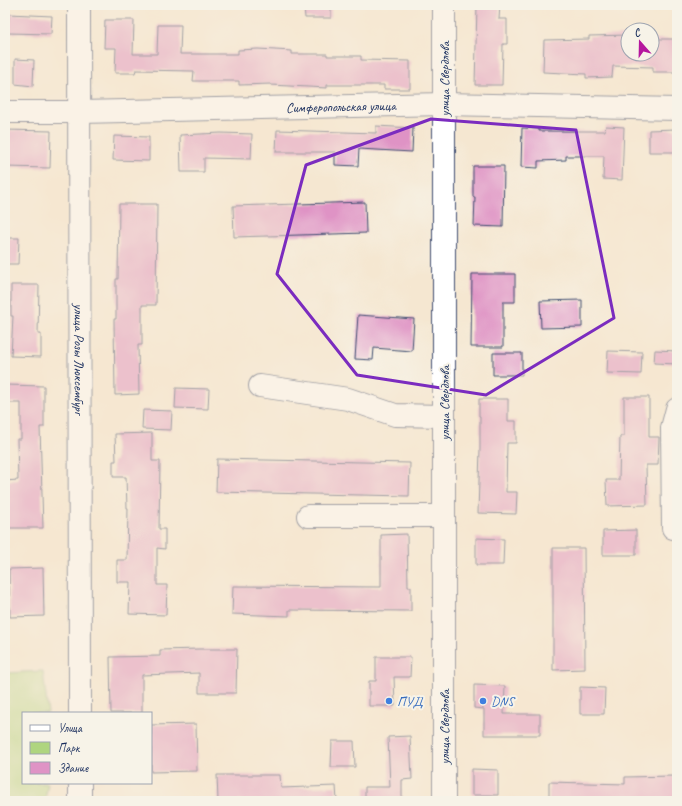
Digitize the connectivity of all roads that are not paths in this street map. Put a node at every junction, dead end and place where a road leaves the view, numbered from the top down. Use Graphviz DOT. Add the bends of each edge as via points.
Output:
graph roads {
  1 [pos="79,5"];
  2 [pos="444,5"];
  3 [pos="444,104"];
  4 [pos="677,109"];
  5 [pos="5,112"];
  6 [pos="80,112"];
  7 [pos="260,386"];
  8 [pos="677,409"];
  9 [pos="444,416"];
  10 [pos="308,516"];
  11 [pos="444,516"];
  12 [pos="673,528"];
  13 [pos="80,712"];
  14 [pos="80,784"];
  15 [pos="80,801"];
  16 [pos="444,801"];
  1 -- 6 [label="street, улица Розы Люксембург"];
  2 -- 3 [label="street, улица Свердлова"];
  3 -- 4 [label="street, Симферопольская улица"];
  3 -- 6 [label="street, Симферопольская улица"];
  3 -- 9 [label="street, улица Свердлова"];
  5 -- 6 [label="street, Симферопольская улица"];
  6 -- 13 [label="street, улица Розы Люксембург"];
  7 -- 9 [label="street" via="348,399 395,415"];
  8 -- 12 [label="street" via="672,428"];
  9 -- 11 [label="street, улица Свердлова"];
  10 -- 11 [label="street"];
  11 -- 16 [label="street, улица Свердлова"];
  14 -- 15 [label="street"];
}
